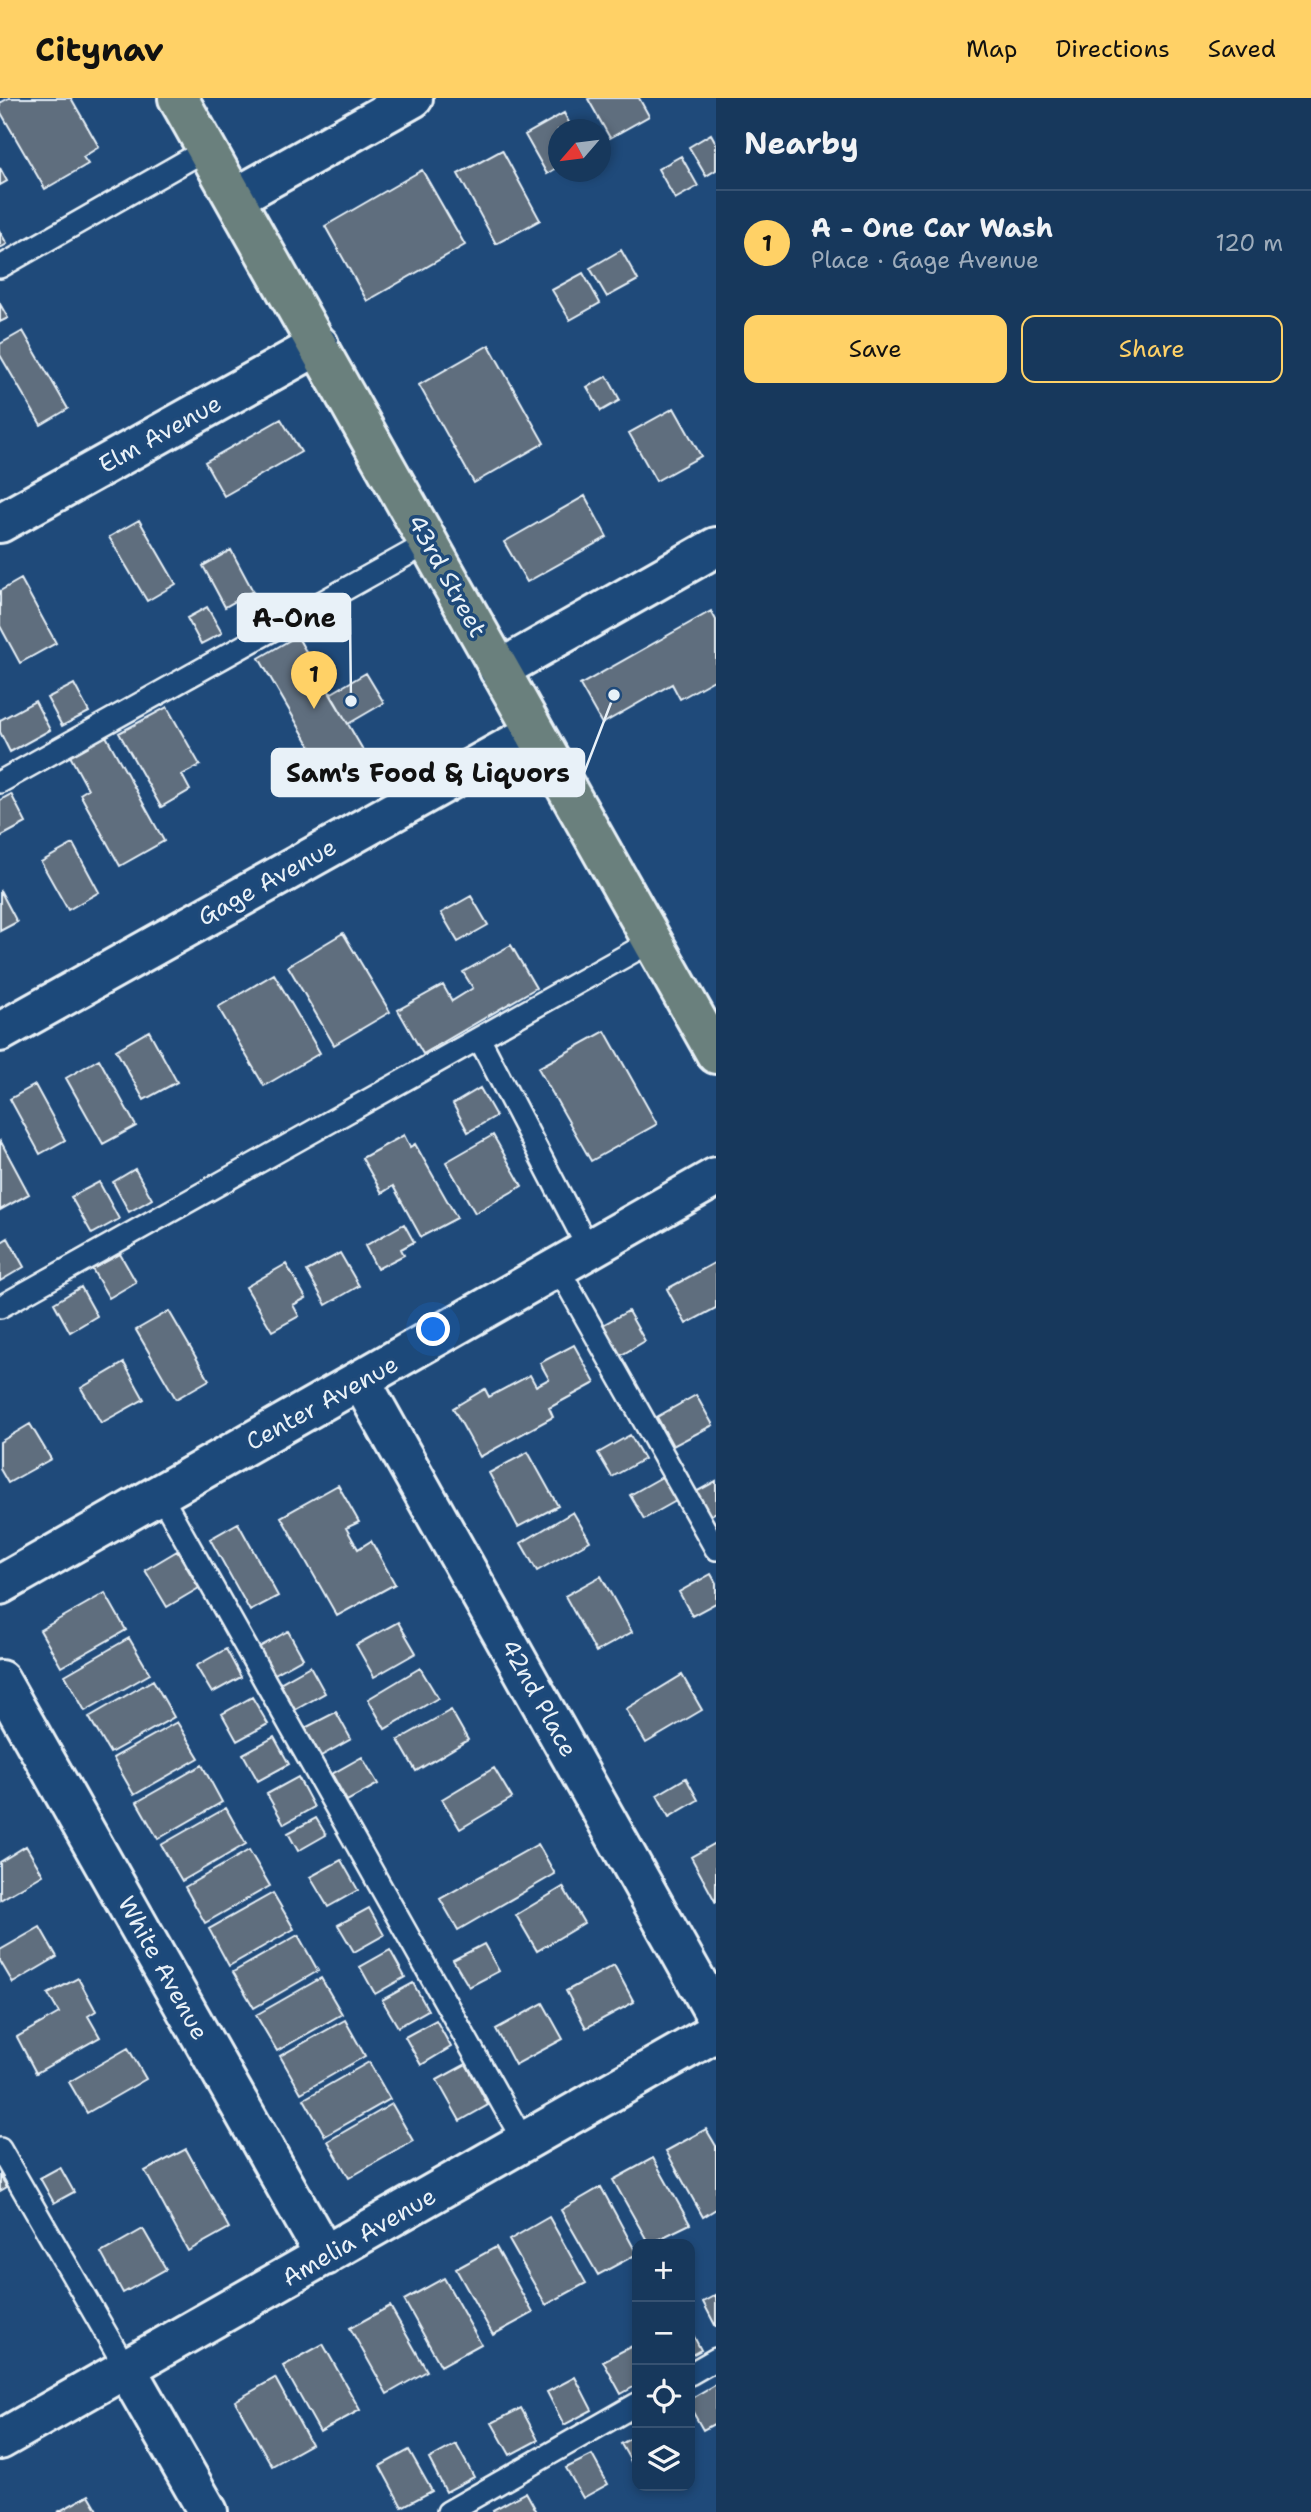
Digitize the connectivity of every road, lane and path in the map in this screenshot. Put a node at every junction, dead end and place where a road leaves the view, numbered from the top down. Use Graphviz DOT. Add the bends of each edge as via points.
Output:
graph roads {
  1 [pos="178,98"];
  2 [pos="413,98"];
  3 [pos="207,149"];
  4 [pos="236,198"];
  5 [pos="0,267"];
  6 [pos="319,345"];
  7 [pos="0,523"];
  8 [pos="428,543"];
  9 [pos="716,547"];
  10 [pos="499,670"];
  11 [pos="534,733"];
  12 [pos="0,782"];
  13 [pos="652,941"];
  14 [pos="0,1032"];
  15 [pos="479,1038"];
  16 [pos="716,1054"];
  17 [pos="716,1177"];
  18 [pos="574,1259"];
  19 [pos="0,1307"];
  20 [pos="361,1381"];
  21 [pos="160,1494"];
  22 [pos="716,1549"];
  23 [pos="0,1585"];
  24 [pos="0,1680"];
  25 [pos="716,2016"];
  26 [pos="716,2032"];
  27 [pos="524,2142"];
  28 [pos="0,2148"];
  29 [pos="325,2256"];
  30 [pos="716,2359"];
  31 [pos="127,2370"];
  32 [pos="695,2371"];
  33 [pos="632,2407"];
  34 [pos="0,2440"];
  35 [pos="208,2512"];
  36 [pos="447,2512"];
  1 -- 3 [label="main road, 43rd Street"];
  2 -- 4 [label="street"];
  3 -- 4 [label="main road, 43rd Street"];
  3 -- 5 [label="lane"];
  4 -- 6 [label="main road, 43rd Street"];
  6 -- 7 [label="street, Elm Avenue"];
  6 -- 8 [label="main road, 43rd Street"];
  8 -- 10 [label="main road, 43rd Street"];
  8 -- 12 [label="lane"];
  9 -- 10 [label="street"];
  10 -- 11 [label="main road, 43rd Street"];
  11 -- 13 [label="main road, 43rd Street"];
  11 -- 14 [label="street, Gage Avenue"];
  13 -- 15 [label="lane"];
  13 -- 16 [label="main road, 43rd Street"];
  15 -- 18 [label="lane"];
  15 -- 19 [label="lane"];
  17 -- 18 [label="street, Center Avenue"];
  18 -- 20 [label="street, Center Avenue"];
  18 -- 22 [label="lane"];
  20 -- 21 [label="street, Center Avenue"];
  20 -- 25 [label="street, 42nd Place"];
  21 -- 23 [label="street, Center Avenue"];
  21 -- 27 [label="lane"];
  24 -- 29 [label="street, White Avenue"];
  26 -- 27 [label="street, Amelia Avenue"];
  27 -- 29 [label="street, Amelia Avenue"];
  28 -- 31 [label="lane"];
  29 -- 31 [label="street, Amelia Avenue"];
  30 -- 32 [label="lane"];
  31 -- 34 [label="street, Amelia Avenue"];
  31 -- 35 [label="street"];
  33 -- 36 [label="lane"];
}
